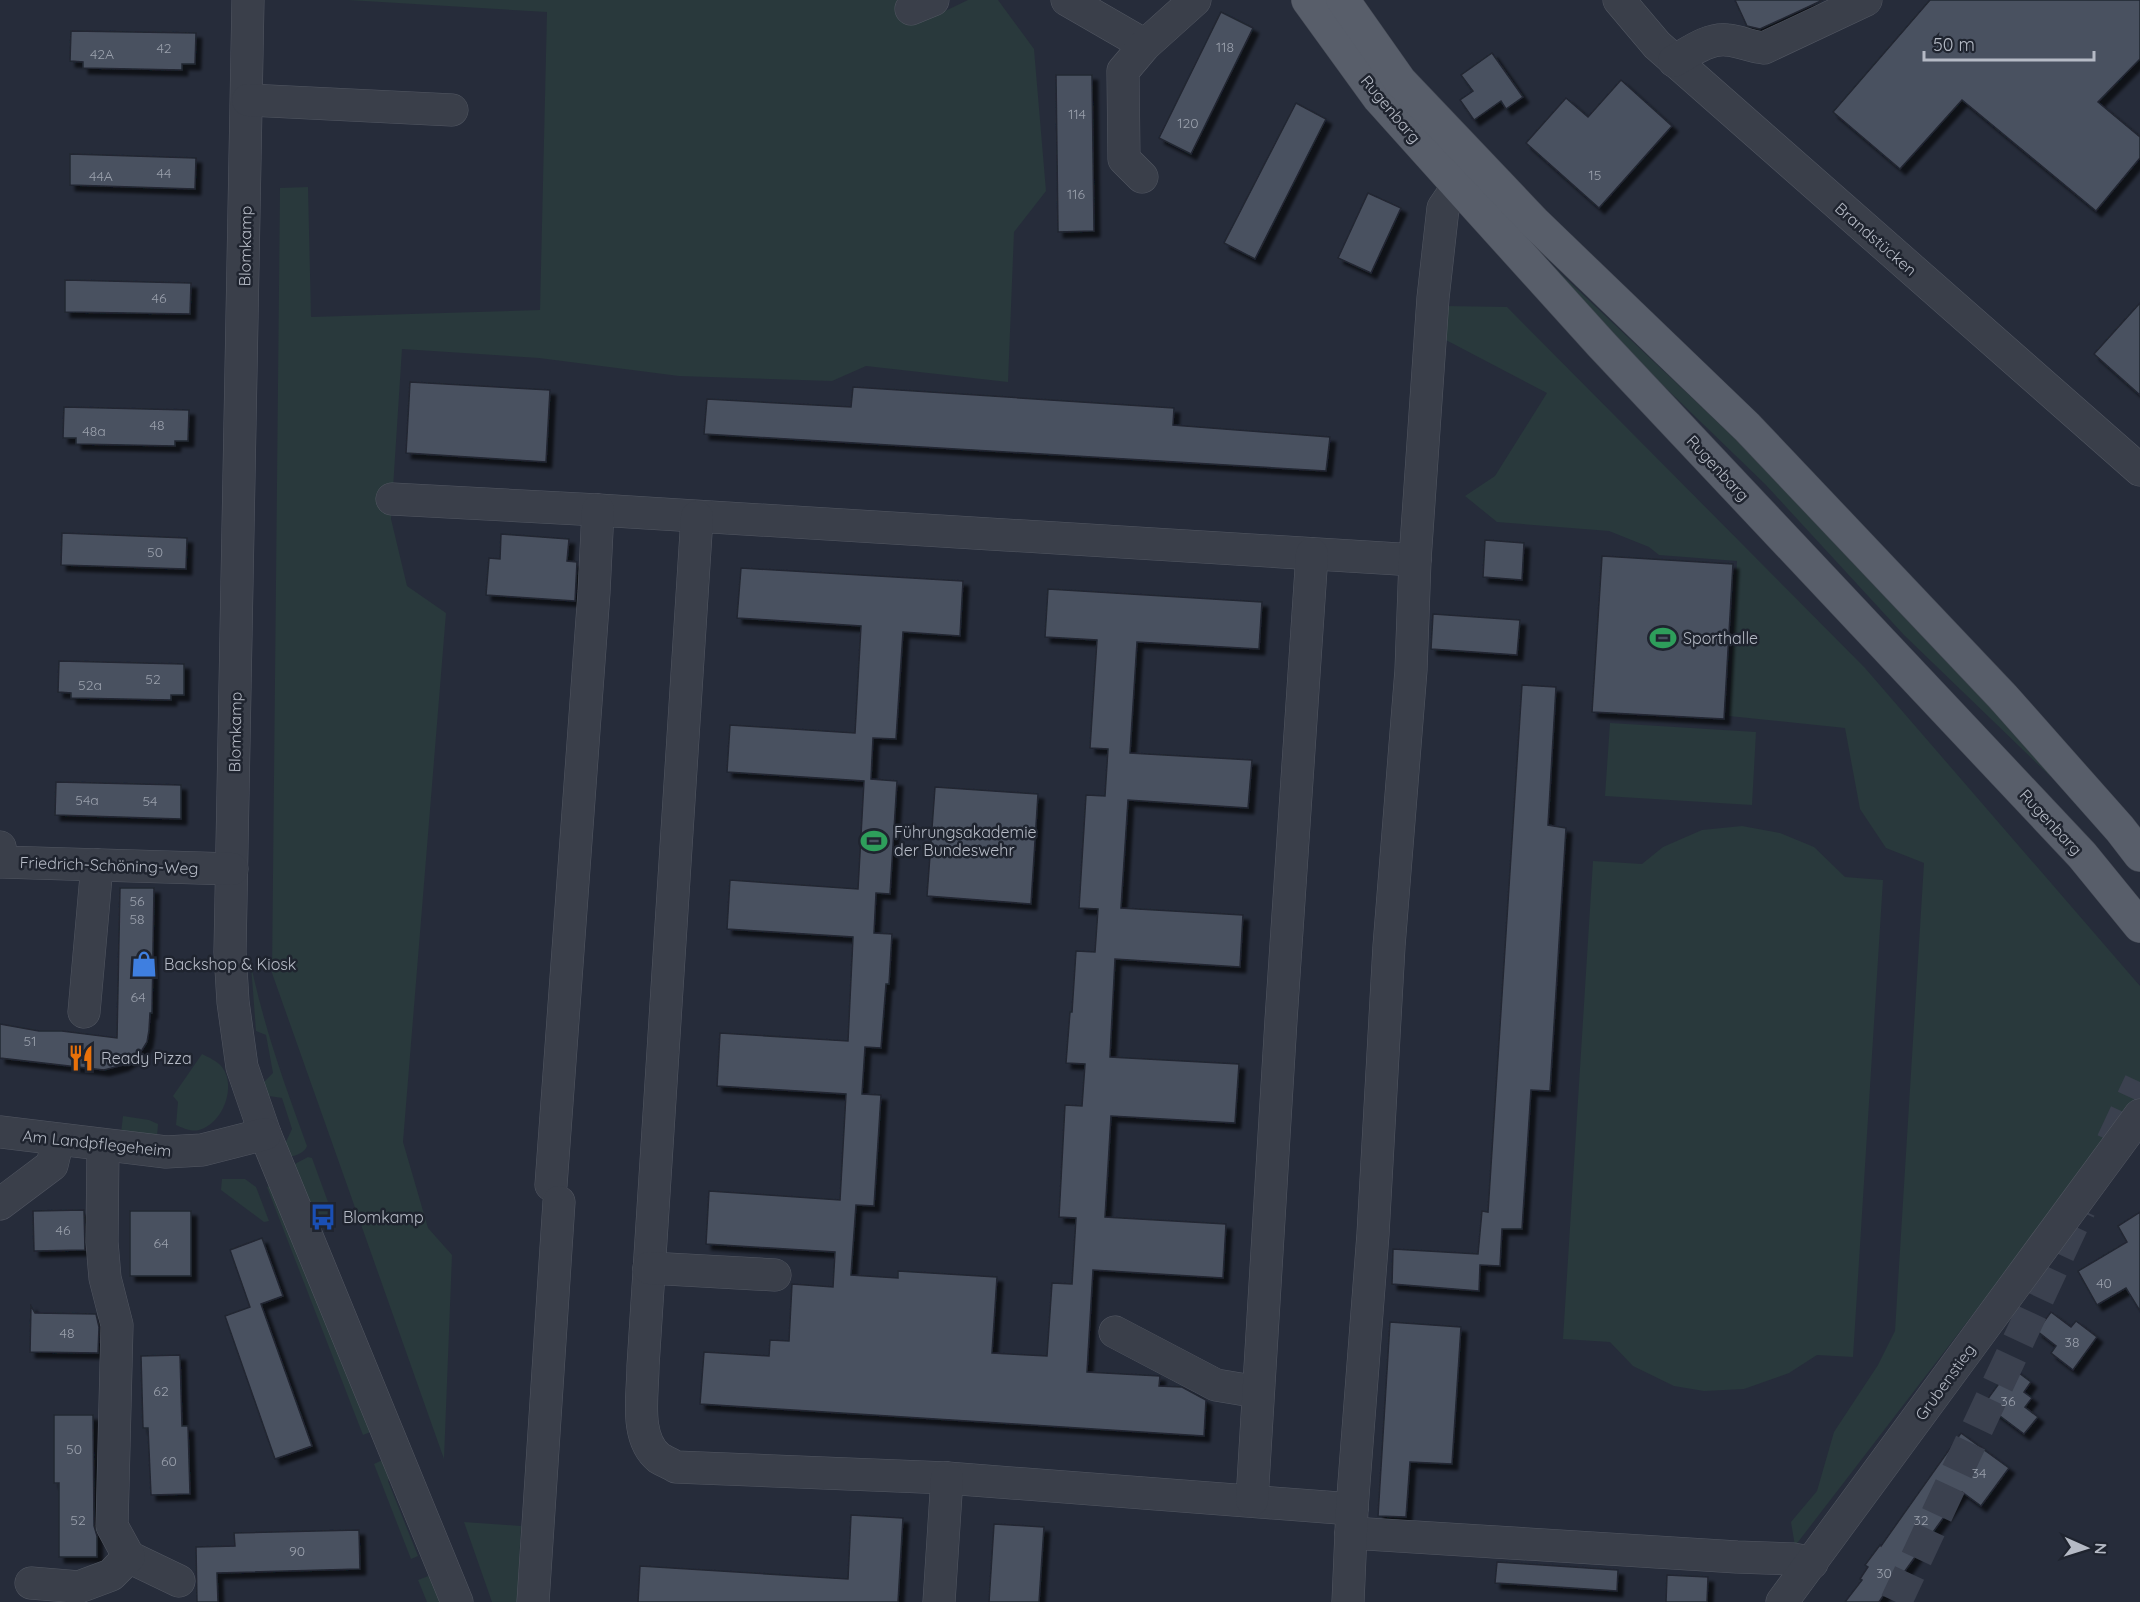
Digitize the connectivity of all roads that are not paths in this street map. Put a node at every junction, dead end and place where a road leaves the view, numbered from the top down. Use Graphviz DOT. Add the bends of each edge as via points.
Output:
graph roads {
  1 [pos="248,0"];
  2 [pos="1067,0"];
  3 [pos="1195,0"];
  4 [pos="1308,0"];
  5 [pos="1343,0"];
  6 [pos="1619,0"];
  7 [pos="1866,0"];
  8 [pos="1146,45"];
  9 [pos="1674,60"];
  10 [pos="248,100"];
  11 [pos="452,110"];
  12 [pos="1142,177"];
  13 [pos="1458,186"];
  14 [pos="2140,470"];
  15 [pos="392,499"];
  16 [pos="598,510"];
  17 [pos="697,517"];
  18 [pos="1312,554"];
  19 [pos="1415,560"];
  20 [pos="0,847"];
  21 [pos="2140,855"];
  22 [pos="97,865"];
  23 [pos="232,869"];
  24 [pos="2140,926"];
  25 [pos="84,1012"];
  26 [pos="2140,1115"];
  27 [pos="0,1132"];
  28 [pos="265,1134"];
  29 [pos="58,1140"];
  30 [pos="103,1146"];
  31 [pos="2140,1153"];
  32 [pos="2108,1161"];
  33 [pos="0,1204"];
  34 [pos="649,1268"];
  35 [pos="775,1275"];
  36 [pos="1114,1332"];
  37 [pos="1258,1392"];
  38 [pos="947,1478"];
  39 [pos="1252,1500"];
  40 [pos="1352,1521"];
  41 [pos="129,1557"];
  42 [pos="1812,1563"];
  43 [pos="179,1581"];
  44 [pos="31,1583"];
  45 [pos="457,1602"];
  46 [pos="533,1602"];
  47 [pos="939,1602"];
  48 [pos="1348,1602"];
  49 [pos="1782,1602"];
  1 -- 10 [label="street, Blomkamp"];
  2 -- 8 [label="street"];
  3 -- 8 [label="street"];
  4 -- 13 [label="main road, Rugenbarg" via="1379,98"];
  5 -- 21 [label="main road, Rugenbarg" via="1400,81 1535,224 1747,427 2003,697"];
  6 -- 9 [label="street, Brandstücken"];
  7 -- 9 [label="street" via="1764,48 1725,39"];
  8 -- 12 [label="street" via="1123,71 1124,159"];
  9 -- 14 [label="street, Brandstücken"];
  10 -- 11 [label="street"];
  10 -- 23 [label="street, Blomkamp"];
  13 -- 19 [label="street" via="1443,208"];
  13 -- 24 [label="main road, Rugenbarg" via="1601,344 2082,855"];
  15 -- 16 [label="street"];
  16 -- 17 [label="street"];
  16 -- 46 [label="street"];
  17 -- 18 [label="street"];
  17 -- 34 [label="street"];
  18 -- 19 [label="street"];
  18 -- 37 [label="street"];
  19 -- 40 [label="street" via="1411,670"];
  20 -- 22 [label="street, Friedrich-Schöning-Weg" via="3,862"];
  22 -- 23 [label="street, Friedrich-Schöning-Weg"];
  22 -- 25 [label="street"];
  23 -- 28 [label="street, Blomkamp" via="233,1002 242,1067"];
  26 -- 32 [label="street, Grubenstieg"];
  27 -- 29 [label="street, Am Landpflegeheim"];
  28 -- 30 [label="street, Am Landpflegeheim" via="202,1150 166,1152"];
  28 -- 45 [label="street, Blomkamp"];
  29 -- 30 [label="street, Am Landpflegeheim"];
  29 -- 33 [label="street" via="52,1165"];
  30 -- 41 [label="street" via="102,1242 105,1278 117,1325 112,1526"];
  31 -- 32 [label="street"];
  32 -- 42 [label="street, Grubenstieg"];
  34 -- 35 [label="street"];
  34 -- 38 [label="street" via="643,1425 647,1443 659,1457 676,1467"];
  36 -- 37 [label="street" via="1216,1385"];
  37 -- 39 [label="street"];
  38 -- 39 [label="street"];
  38 -- 47 [label="street"];
  39 -- 40 [label="street"];
  40 -- 42 [label="street"];
  40 -- 48 [label="street"];
  41 -- 43 [label="street"];
  41 -- 44 [label="street" via="111,1575 80,1587"];
  42 -- 49 [label="street, Grubenstieg"];
}
